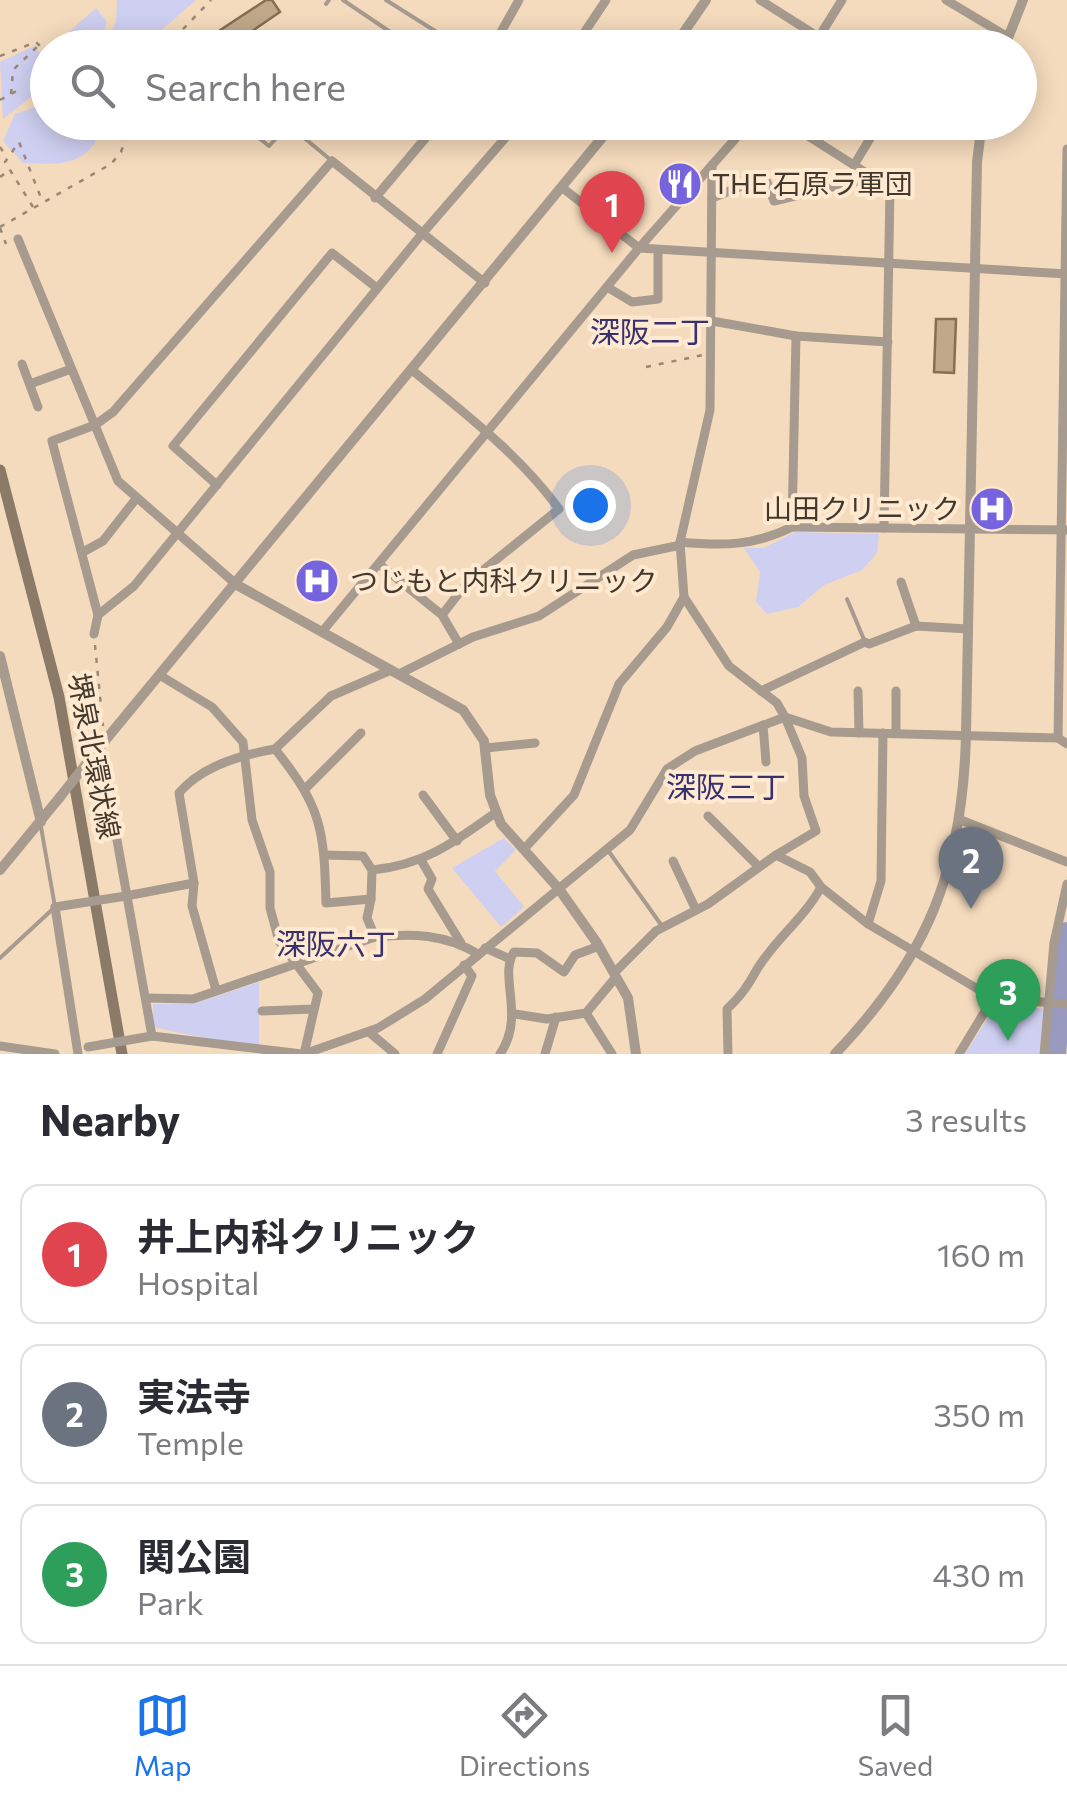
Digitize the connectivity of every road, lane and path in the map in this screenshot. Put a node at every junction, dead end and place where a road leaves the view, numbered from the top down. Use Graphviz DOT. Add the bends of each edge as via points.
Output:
graph roads {
  1 [pos="211,0"];
  2 [pos="343,0"];
  3 [pos="386,0"];
  4 [pos="519,0"];
  5 [pos="606,0"];
  6 [pos="706,0"];
  7 [pos="760,0"];
  8 [pos="842,0"];
  9 [pos="946,0"];
  10 [pos="1023,0"];
  11 [pos="182,30"];
  12 [pos="387,30"];
  13 [pos="434,30"];
  14 [pos="502,30"];
  15 [pos="586,30"];
  16 [pos="685,30"];
  17 [pos="807,30"];
  18 [pos="825,30"];
  19 [pos="989,30"];
  20 [pos="1011,30"];
  21 [pos="30,48"];
  22 [pos="30,55"];
  23 [pos="0,56"];
  24 [pos="22,88"];
  25 [pos="11,94"];
  26 [pos="0,100"];
  27 [pos="125,140"];
  28 [pos="306,140"];
  29 [pos="424,140"];
  30 [pos="503,140"];
  31 [pos="601,140"];
  32 [pos="734,140"];
  33 [pos="814,140"];
  34 [pos="869,140"];
  35 [pos="980,140"];
  36 [pos="0,147"];
  37 [pos="1067,149"];
  38 [pos="0,154"];
  39 [pos="332,160"];
  40 [pos="6,161"];
  41 [pos="712,165"];
  42 [pos="854,165"];
  43 [pos="10,170"];
  44 [pos="0,177"];
  45 [pos="874,177"];
  46 [pos="564,189"];
  47 [pos="375,198"];
  48 [pos="712,198"];
  49 [pos="43,204"];
  50 [pos="34,208"];
  51 [pos="0,228"];
  52 [pos="421,235"];
  53 [pos="18,239"];
  54 [pos="6,244"];
  55 [pos="639,248"];
  56 [pos="658,250"];
  57 [pos="715,254"];
  58 [pos="887,266"];
  59 [pos="975,269"];
  60 [pos="1067,274"];
  61 [pos="485,283"];
  62 [pos="608,287"];
  63 [pos="377,288"];
  64 [pos="712,321"];
  65 [pos="796,336"];
  66 [pos="888,342"];
  67 [pos="710,354"];
  68 [pos="1066,355"];
  69 [pos="22,364"];
  70 [pos="646,367"];
  71 [pos="71,368"];
  72 [pos="412,370"];
  73 [pos="30,384"];
  74 [pos="38,408"];
  75 [pos="96,425"];
  76 [pos="489,433"];
  77 [pos="0,470"];
  78 [pos="217,485"];
  79 [pos="135,500"];
  80 [pos="792,527"];
  81 [pos="884,528"];
  82 [pos="970,530"];
  83 [pos="1064,530"];
  84 [pos="176,533"];
  85 [pos="681,543"];
  86 [pos="83,552"];
  87 [pos="379,564"];
  88 [pos="901,582"];
  89 [pos="237,584"];
  90 [pos="684,597"];
  91 [pos="847,600"];
  92 [pos="98,615"];
  93 [pos="442,616"];
  94 [pos="916,626"];
  95 [pos="968,629"];
  96 [pos="322,632"];
  97 [pos="94,634"];
  98 [pos="864,642"];
  99 [pos="459,644"];
  100 [pos="0,656"];
  101 [pos="1063,666"];
  102 [pos="395,672"];
  103 [pos="161,676"];
  104 [pos="896,690"];
  105 [pos="762,691"];
  106 [pos="858,691"];
  107 [pos="785,716"];
  108 [pos="763,725"];
  109 [pos="103,726"];
  110 [pos="858,732"];
  111 [pos="361,733"];
  112 [pos="884,733"];
  113 [pos="896,733"];
  114 [pos="966,734"];
  115 [pos="1062,741"];
  116 [pos="535,743"];
  117 [pos="486,748"];
  118 [pos="275,749"];
  119 [pos="97,750"];
  120 [pos="246,754"];
  121 [pos="766,762"];
  122 [pos="306,788"];
  123 [pos="423,795"];
  124 [pos="495,813"];
  125 [pos="708,816"];
  126 [pos="961,820"];
  127 [pos="41,822"];
  128 [pos="456,841"];
  129 [pos="608,848"];
  130 [pos="524,850"];
  131 [pos="324,855"];
  132 [pos="776,856"];
  133 [pos="420,860"];
  134 [pos="674,861"];
  135 [pos="1067,862"];
  136 [pos="759,867"];
  137 [pos="0,870"];
  138 [pos="372,870"];
  139 [pos="194,883"];
  140 [pos="1067,884"];
  141 [pos="820,887"];
  142 [pos="559,889"];
  143 [pos="126,896"];
  144 [pos="371,899"];
  145 [pos="55,907"];
  146 [pos="696,910"];
  147 [pos="868,924"];
  148 [pos="662,928"];
  149 [pos="374,937"];
  150 [pos="461,944"];
  151 [pos="599,946"];
  152 [pos="482,951"];
  153 [pos="916,952"];
  154 [pos="0,958"];
  155 [pos="510,959"];
  156 [pos="464,964"];
  157 [pos="294,965"];
  158 [pos="615,975"];
  159 [pos="216,990"];
  160 [pos="146,998"];
  161 [pos="993,998"];
  162 [pos="1049,1004"];
  163 [pos="1067,1004"];
  164 [pos="262,1010"];
  165 [pos="314,1010"];
  166 [pos="586,1013"];
  167 [pos="515,1014"];
  168 [pos="556,1017"];
  169 [pos="369,1032"];
  170 [pos="152,1036"];
  171 [pos="0,1046"];
  172 [pos="81,1050"];
  173 [pos="241,1051"];
  174 [pos="289,1053"];
  175 [pos="56,1054"];
  176 [pos="122,1054"];
  177 [pos="304,1054"];
  178 [pos="395,1054"];
  179 [pos="437,1054"];
  180 [pos="500,1054"];
  181 [pos="545,1054"];
  182 [pos="612,1054"];
  183 [pos="636,1054"];
  184 [pos="728,1054"];
  185 [pos="835,1054"];
  186 [pos="959,1054"];
  187 [pos="1044,1054"];
  1 -- 11 [label="path"];
  2 -- 12 [label="lane"];
  3 -- 13 [label="lane"];
  4 -- 14 [label="street"];
  5 -- 15 [label="street"];
  6 -- 16 [label="street"];
  7 -- 17 [label="street"];
  8 -- 18 [label="street"];
  9 -- 19 [label="street"];
  10 -- 20 [label="street"];
  21 -- 23 [label="path"];
  22 -- 25 [label="path" via="13,70"];
  24 -- 25 [label="path"];
  25 -- 26 [label="path"];
  27 -- 49 [label="path" via="111,164"];
  28 -- 39 [label="lane"];
  29 -- 47 [label="street"];
  30 -- 52 [label="street"];
  31 -- 46 [label="street"];
  32 -- 41 [label="street"];
  33 -- 42 [label="street"];
  34 -- 42 [label="street"];
  35 -- 59 [label="street"];
  36 -- 40 [label="path"];
  37 -- 60 [label="street"];
  38 -- 40 [label="path"];
  39 -- 47 [label="street"];
  39 -- 75 [label="street"];
  40 -- 43 [label="path"];
  40 -- 49 [label="path" via="23,143"];
  41 -- 48 [label="street"];
  41 -- 55 [label="street"];
  42 -- 45 [label="street"];
  43 -- 44 [label="path"];
  43 -- 50 [label="path"];
  45 -- 48 [label="street" via="774,200 759,179"];
  45 -- 58 [label="street" via="890,188"];
  46 -- 55 [label="street"];
  46 -- 61 [label="street"];
  47 -- 52 [label="street"];
  48 -- 57 [label="street"];
  49 -- 50 [label="path"];
  50 -- 51 [label="path"];
  51 -- 54 [label="path"];
  52 -- 61 [label="street"];
  52 -- 63 [label="street"];
  53 -- 71 [label="street"];
  55 -- 56 [label="street"];
  55 -- 62 [label="street"];
  56 -- 57 [label="street"];
  56 -- 62 [label="street" via="658,300 632,302"];
  57 -- 58 [label="street"];
  57 -- 64 [label="street"];
  58 -- 59 [label="street"];
  58 -- 66 [label="street"];
  59 -- 60 [label="street"];
  59 -- 82 [label="street"];
  60 -- 68 [label="street"];
  61 -- 72 [label="street"];
  62 -- 76 [label="street"];
  63 -- 78 [label="street"];
  63 -- 78 [label="street" via="332,253 173,446"];
  64 -- 65 [label="street"];
  64 -- 67 [label="street"];
  65 -- 66 [label="street"];
  65 -- 80 [label="street"];
  66 -- 81 [label="street"];
  67 -- 70 [label="path"];
  67 -- 85 [label="street" via="710,410"];
  68 -- 83 [label="street"];
  69 -- 73 [label="street"];
  71 -- 73 [label="street"];
  71 -- 75 [label="street"];
  72 -- 76 [label="street"];
  72 -- 89 [label="street"];
  73 -- 74 [label="street"];
  75 -- 79 [label="street" via="118,481"];
  75 -- 86 [label="street" via="52,442"];
  76 -- 87 [label="street"];
  76 -- 93 [label="street" via="558,509 466,584"];
  77 -- 176 [label="main road, 堺泉北環状線" via="59,697"];
  78 -- 84 [label="street"];
  79 -- 84 [label="street"];
  79 -- 86 [label="street"];
  80 -- 81 [label="street"];
  80 -- 85 [label="street" via="736,545"];
  81 -- 82 [label="street"];
  82 -- 83 [label="street"];
  82 -- 95 [label="street"];
  83 -- 101 [label="street"];
  84 -- 89 [label="street"];
  84 -- 92 [label="street" via="134,586"];
  85 -- 90 [label="street"];
  85 -- 99 [label="street" via="632,555 539,616"];
  86 -- 92 [label="street"];
  87 -- 93 [label="street"];
  87 -- 96 [label="street"];
  88 -- 94 [label="street"];
  89 -- 96 [label="street"];
  89 -- 103 [label="street"];
  90 -- 105 [label="street" via="729,666"];
  90 -- 130 [label="street" via="619,684 574,794"];
  91 -- 98 [label="lane"];
  92 -- 97 [label="street"];
  93 -- 99 [label="street"];
  94 -- 95 [label="street"];
  94 -- 98 [label="street"];
  95 -- 114 [label="street"];
  96 -- 102 [label="street"];
  97 -- 109 [label="path"];
  98 -- 105 [label="street"];
  99 -- 102 [label="street"];
  100 -- 127 [label="street"];
  101 -- 115 [label="street"];
  102 -- 117 [label="street" via="462,710"];
  102 -- 118 [label="street" via="331,696"];
  103 -- 119 [label="street"];
  103 -- 120 [label="street" via="228,722"];
  104 -- 113 [label="street"];
  105 -- 107 [label="street"];
  106 -- 110 [label="street"];
  107 -- 108 [label="street"];
  107 -- 110 [label="street" via="814,729"];
  107 -- 132 [label="street" via="817,826 812,836"];
  108 -- 121 [label="street"];
  108 -- 129 [label="street" via="677,760 630,830"];
  110 -- 112 [label="street"];
  111 -- 122 [label="street"];
  112 -- 113 [label="street"];
  112 -- 147 [label="street" via="881,881"];
  113 -- 114 [label="street"];
  114 -- 115 [label="street"];
  114 -- 126 [label="street"];
  116 -- 117 [label="street"];
  117 -- 124 [label="street"];
  118 -- 120 [label="street"];
  118 -- 122 [label="street"];
  119 -- 127 [label="street, bridge"];
  119 -- 143 [label="street"];
  120 -- 139 [label="street" via="193,778 180,794"];
  120 -- 157 [label="street" via="270,908"];
  122 -- 131 [label="street" via="324,832"];
  123 -- 128 [label="street"];
  124 -- 128 [label="street"];
  124 -- 130 [label="street"];
  125 -- 136 [label="street"];
  126 -- 135 [label="street"];
  126 -- 153 [label="street" via="940,899"];
  127 -- 137 [label="street"];
  127 -- 145 [label="lane"];
  128 -- 133 [label="street"];
  129 -- 142 [label="street"];
  129 -- 148 [label="lane"];
  130 -- 142 [label="street"];
  131 -- 138 [label="street" via="362,856"];
  131 -- 144 [label="street" via="326,903"];
  132 -- 136 [label="street"];
  132 -- 141 [label="street" via="810,872"];
  133 -- 138 [label="street"];
  133 -- 150 [label="street" via="432,879 428,889"];
  134 -- 146 [label="street"];
  136 -- 146 [label="street"];
  138 -- 144 [label="street"];
  139 -- 143 [label="street"];
  139 -- 159 [label="street" via="192,906"];
  140 -- 162 [label="street"];
  141 -- 147 [label="street"];
  141 -- 184 [label="street" via="808,911 756,970 750,988 727,1009"];
  142 -- 151 [label="street"];
  142 -- 152 [label="street"];
  143 -- 145 [label="street, bridge"];
  143 -- 160 [label="street"];
  144 -- 149 [label="street" via="367,918"];
  145 -- 154 [label="lane"];
  145 -- 172 [label="street"];
  146 -- 148 [label="street"];
  147 -- 153 [label="street"];
  148 -- 158 [label="street"];
  149 -- 150 [label="street" via="422,934"];
  149 -- 157 [label="street"];
  150 -- 152 [label="street"];
  151 -- 155 [label="street" via="575,956 564,972 530,950"];
  151 -- 158 [label="street"];
  152 -- 155 [label="street"];
  152 -- 156 [label="street"];
  153 -- 161 [label="street"];
  153 -- 185 [label="street"];
  155 -- 167 [label="street"];
  156 -- 169 [label="street" via="412,1008"];
  156 -- 179 [label="street" via="472,976"];
  157 -- 159 [label="street"];
  157 -- 165 [label="street" via="318,992"];
  158 -- 166 [label="street"];
  158 -- 183 [label="street" via="632,1009"];
  159 -- 160 [label="street" via="193,998"];
  160 -- 170 [label="street"];
  161 -- 162 [label="street"];
  161 -- 186 [label="street"];
  162 -- 163 [label="street"];
  162 -- 187 [label="street"];
  164 -- 165 [label="street"];
  165 -- 177 [label="street"];
  166 -- 168 [label="street"];
  166 -- 182 [label="street"];
  167 -- 168 [label="street"];
  167 -- 180 [label="street"];
  168 -- 181 [label="street"];
  169 -- 177 [label="street"];
  169 -- 178 [label="street"];
  170 -- 172 [label="street, bridge"];
  170 -- 173 [label="street"];
  171 -- 175 [label="street"];
  172 -- 175 [label="street"];
  173 -- 174 [label="street"];
  174 -- 177 [label="street"];
}
